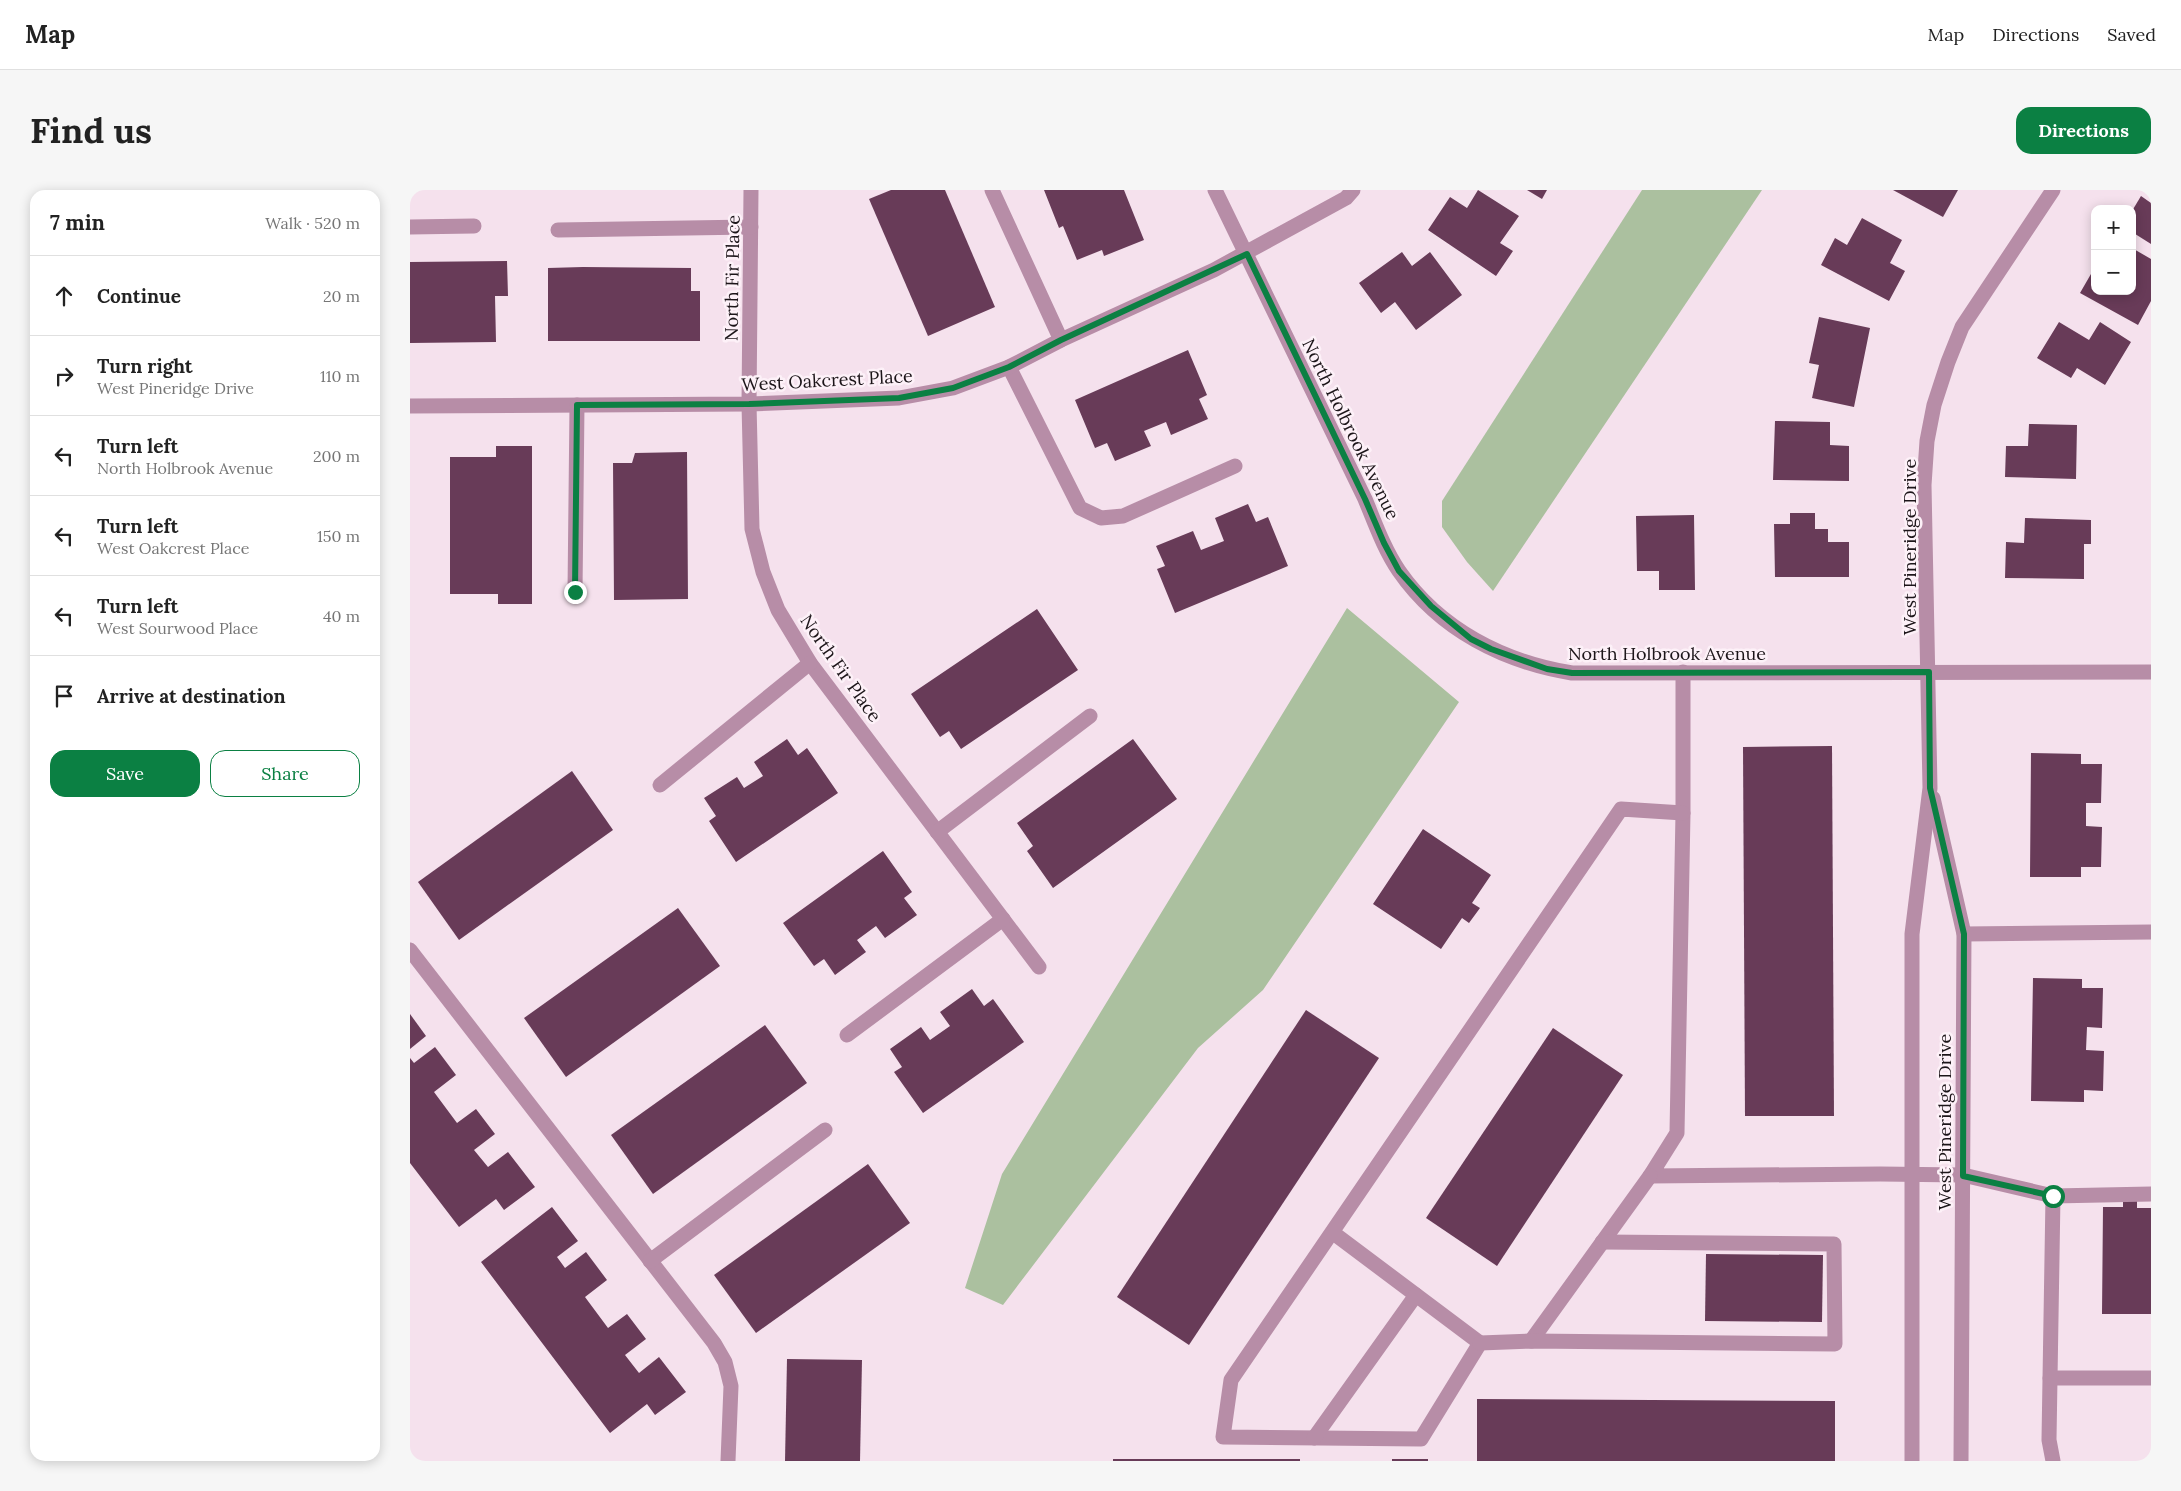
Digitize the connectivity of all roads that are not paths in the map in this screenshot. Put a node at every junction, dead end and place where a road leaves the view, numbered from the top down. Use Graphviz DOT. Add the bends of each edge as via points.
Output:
graph roads {
  1 [pos="751,190"];
  2 [pos="992,190"];
  3 [pos="1215,190"];
  4 [pos="1353,190"];
  5 [pos="2053,190"];
  6 [pos="474,226"];
  7 [pos="410,227"];
  8 [pos="751,227"];
  9 [pos="558,230"];
  10 [pos="1247,254"];
  11 [pos="1061,340"];
  12 [pos="1009,367"];
  13 [pos="749,404"];
  14 [pos="577,405"];
  15 [pos="410,406"];
  16 [pos="1235,466"];
  17 [pos="575,592"];
  18 [pos="810,663"];
  19 [pos="1683,672"];
  20 [pos="1929,672"];
  21 [pos="2151,672"];
  22 [pos="1090,716"];
  23 [pos="660,785"];
  24 [pos="1930,788"];
  25 [pos="1683,813"];
  26 [pos="937,832"];
  27 [pos="1003,919"];
  28 [pos="2151,932"];
  29 [pos="1964,934"];
  30 [pos="410,950"];
  31 [pos="1039,967"];
  32 [pos="846,1035"];
  33 [pos="825,1130"];
  34 [pos="1912,1175"];
  35 [pos="1650,1176"];
  36 [pos="1963,1176"];
  37 [pos="2151,1194"];
  38 [pos="2053,1196"];
  39 [pos="1332,1232"];
  40 [pos="1602,1242"];
  41 [pos="650,1261"];
  42 [pos="1416,1295"];
  43 [pos="1531,1340"];
  44 [pos="1480,1343"];
  45 [pos="2050,1378"];
  46 [pos="2151,1378"];
  47 [pos="1314,1438"];
  48 [pos="728,1461"];
  49 [pos="1912,1461"];
  50 [pos="1962,1461"];
  51 [pos="2053,1461"];
  1 -- 8 [label="street, North Fir Place"];
  2 -- 11 [label="street"];
  3 -- 10 [label="street, North Holbrook Avenue"];
  4 -- 10 [label="street, West Oakcrest Place" via="1346,198"];
  5 -- 20 [label="street, West Pineridge Drive" via="1962,327 1934,405 1924,485"];
  6 -- 7 [label="street"];
  8 -- 9 [label="street"];
  8 -- 13 [label="street, North Fir Place"];
  10 -- 11 [label="street, West Oakcrest Place"];
  10 -- 19 [label="street, North Holbrook Avenue" via="1384,543 1399,571 1431,606 1471,639 1547,669 1572,673"];
  11 -- 12 [label="street, West Oakcrest Place"];
  12 -- 13 [label="street, West Oakcrest Place" via="953,388 899,398"];
  12 -- 16 [label="street" via="1080,508 1090,514 1101,518 1123,516"];
  13 -- 14 [label="street, West Oakcrest Place"];
  13 -- 18 [label="street, North Fir Place" via="752,529 763,572 778,610"];
  14 -- 15 [label="street, West Oakcrest Place"];
  14 -- 17 [label="street"];
  18 -- 23 [label="street"];
  18 -- 26 [label="street, North Fir Place"];
  19 -- 20 [label="street, North Holbrook Avenue"];
  19 -- 25 [label="street"];
  20 -- 21 [label="street, North Holbrook Avenue"];
  20 -- 24 [label="street, West Pineridge Drive"];
  22 -- 26 [label="street"];
  24 -- 29 [label="street, West Pineridge Drive"];
  24 -- 34 [label="street, West Pineridge Drive" via="1912,934"];
  25 -- 35 [label="street" via="1677,1133"];
  25 -- 39 [label="street" via="1621,809"];
  26 -- 27 [label="street, North Fir Place"];
  27 -- 31 [label="street, North Fir Place"];
  27 -- 32 [label="street"];
  28 -- 29 [label="street"];
  29 -- 36 [label="street, West Pineridge Drive"];
  30 -- 41 [label="street"];
  33 -- 41 [label="street"];
  34 -- 35 [label="street"];
  34 -- 36 [label="street"];
  34 -- 49 [label="street, West Pineridge Drive"];
  35 -- 40 [label="street"];
  36 -- 38 [label="street"];
  36 -- 50 [label="street, West Pineridge Drive"];
  37 -- 38 [label="street"];
  38 -- 45 [label="street"];
  39 -- 42 [label="street"];
  39 -- 47 [label="street" via="1231,1380 1224,1437"];
  40 -- 43 [label="street"];
  40 -- 43 [label="street" via="1834,1244 1835,1344"];
  41 -- 48 [label="street" via="725,1362 732,1386"];
  42 -- 44 [label="street"];
  42 -- 47 [label="street"];
  43 -- 44 [label="street"];
  44 -- 47 [label="street" via="1421,1439"];
  45 -- 46 [label="street"];
  45 -- 51 [label="street" via="2049,1440"];
}
